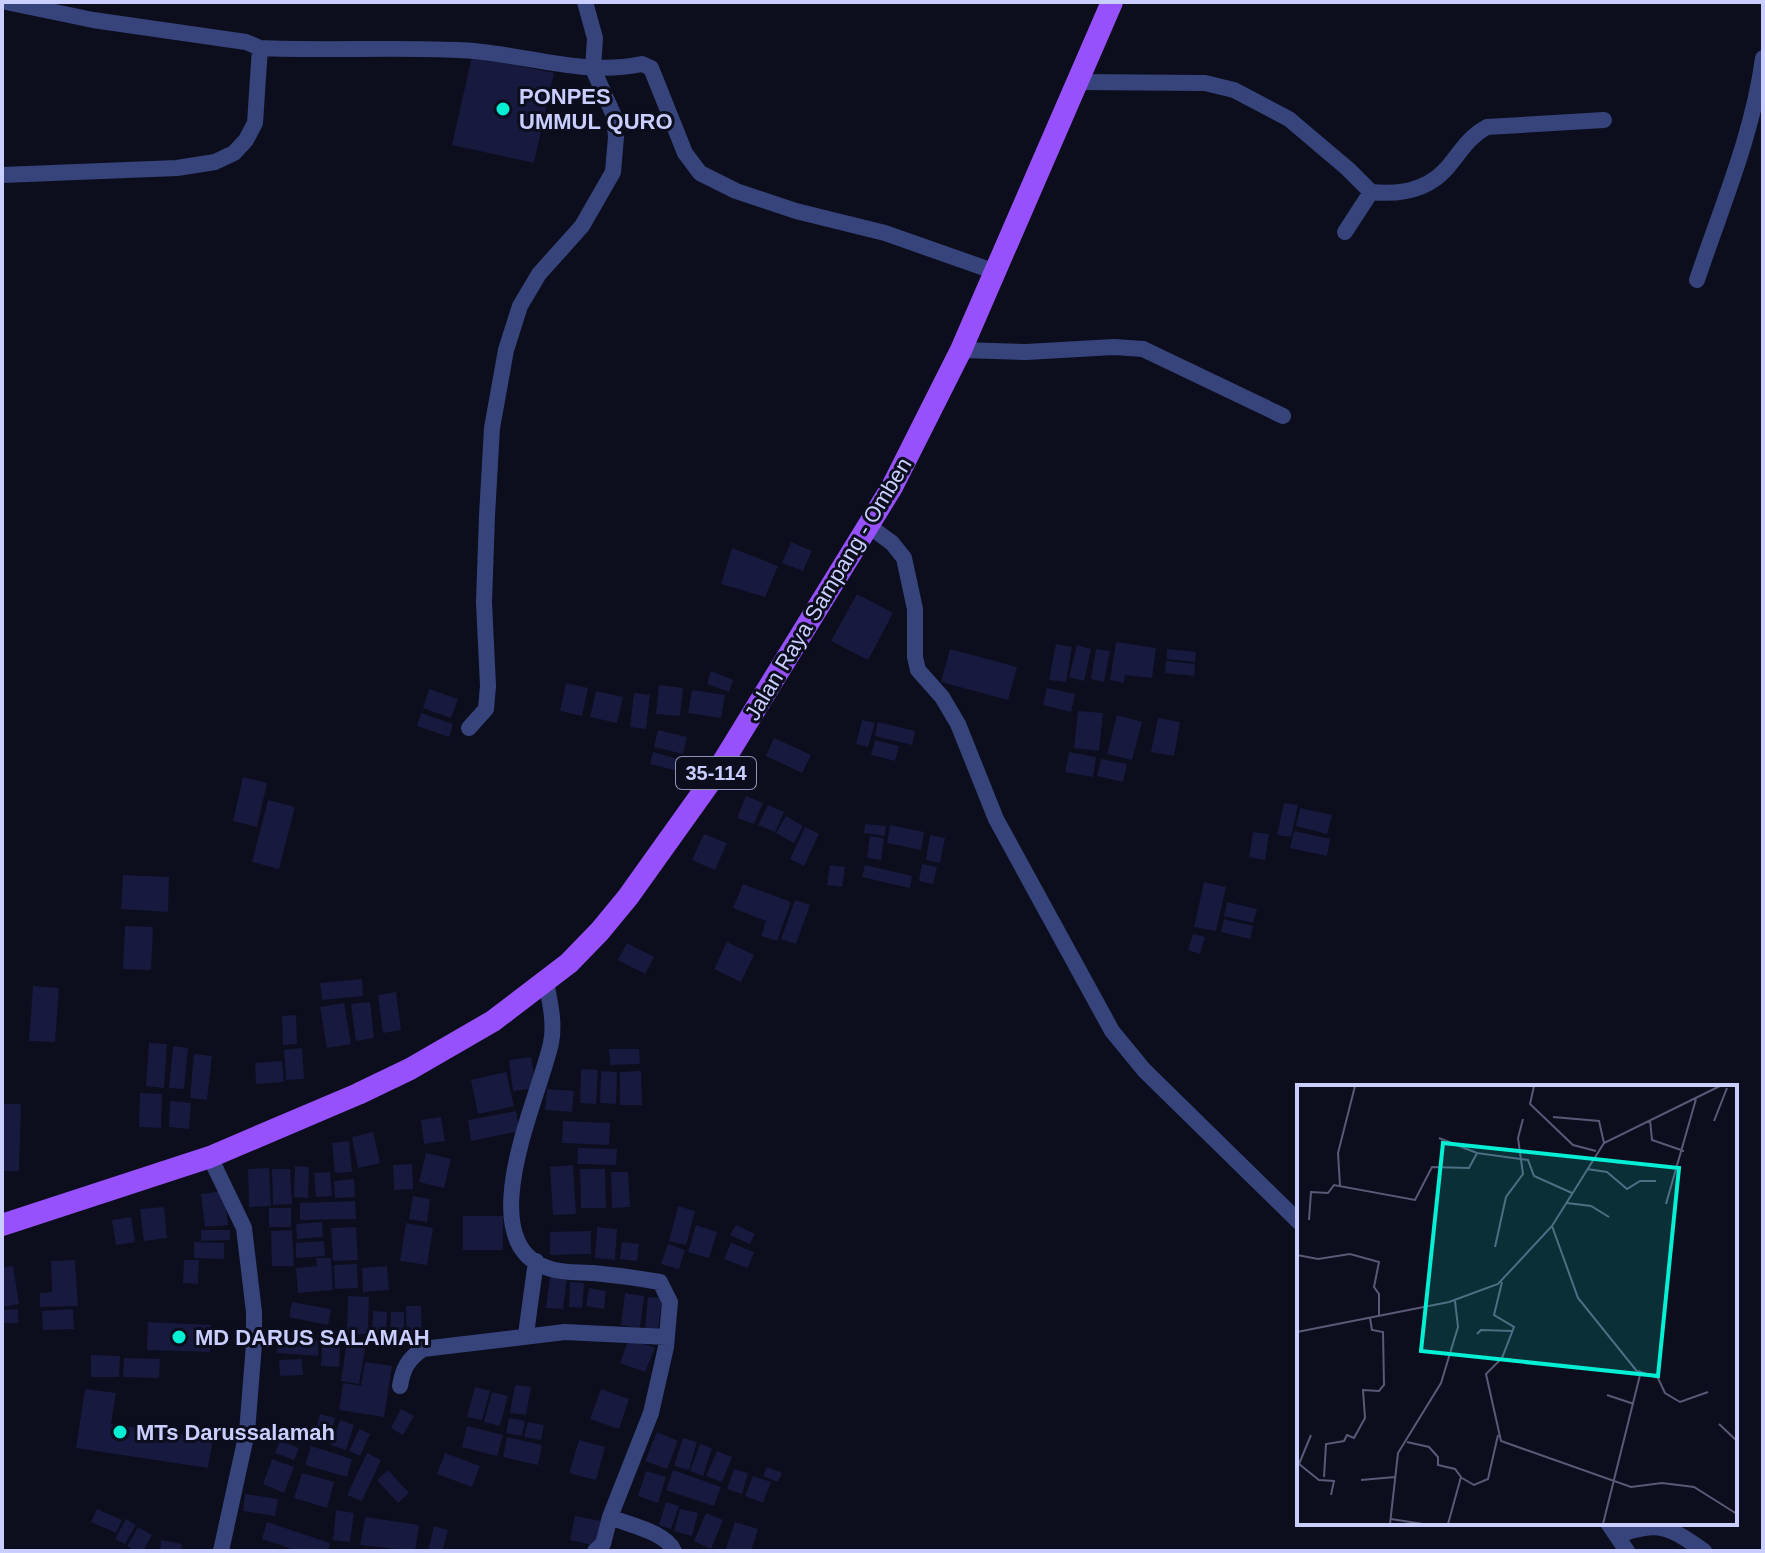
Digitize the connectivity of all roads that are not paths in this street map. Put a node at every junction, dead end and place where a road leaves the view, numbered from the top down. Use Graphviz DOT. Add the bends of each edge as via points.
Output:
graph roads {
  1 [pos="6,2"];
  2 [pos="585,2"];
  3 [pos="1112,2"];
  4 [pos="260,48"];
  5 [pos="1763,58"];
  6 [pos="593,69"];
  7 [pos="1077,82"];
  8 [pos="1604,120"];
  9 [pos="2,175"];
  10 [pos="1371,192"];
  11 [pos="1345,232"];
  12 [pos="993,271"];
  13 [pos="1697,280"];
  14 [pos="961,350"];
  15 [pos="1283,416"];
  16 [pos="869,526"];
  17 [pos="469,728"];
  18 [pos="546,982"];
  19 [pos="210,1157"];
  20 [pos="1297,1220"];
  21 [pos="2,1225"];
  22 [pos="536,1261"];
  23 [pos="526,1334"];
  24 [pos="667,1337"];
  25 [pos="400,1386"];
  26 [pos="610,1517"];
  27 [pos="1613,1529"];
  28 [pos="221,1551"];
  29 [pos="595,1551"];
  30 [pos="674,1551"];
  31 [pos="1627,1551"];
  32 [pos="1704,1551"];
  1 -- 4 [label="street"];
  2 -- 6 [label="street" via="595,38"];
  3 -- 7 [label="main road, Jalan Raya Sampang - Omben / 35-114"];
  4 -- 6 [label="street" via="459,50"];
  4 -- 9 [label="street" via="255,123 234,153 177,168"];
  5 -- 13 [label="street" via="1741,148"];
  6 -- 12 [label="street" via="642,64 651,68 685,153 700,173 736,191 885,233"];
  6 -- 17 [label="street" via="614,116 613,172 582,226 539,274 520,306 506,350 492,428 487,516 486,709"];
  7 -- 10 [label="street" via="1205,83 1234,90 1289,119"];
  7 -- 12 [label="main road, Jalan Raya Sampang - Omben / 35-114"];
  8 -- 10 [label="street" via="1487,127 1475,133 1445,171 1418,189 1393,195"];
  10 -- 11 [label="street"];
  12 -- 14 [label="main road, Jalan Raya Sampang - Omben / 35-114"];
  14 -- 15 [label="street" via="1143,349"];
  14 -- 16 [label="main road, Jalan Raya Sampang - Omben / 35-114"];
  16 -- 18 [label="main road, Jalan Raya Sampang - Omben / 35-114" via="713,778 619,908"];
  16 -- 20 [label="street" via="904,558 915,609 918,670 958,724 996,819 1112,1031 1144,1070"];
  18 -- 19 [label="main road, Jalan Raya Sampang - Omben / 35-114" via="493,1021 410,1069"];
  18 -- 22 [label="street" via="552,1040 510,1204 513,1232 524,1254"];
  19 -- 21 [label="main road, Jalan Raya Sampang - Omben / 35-114"];
  19 -- 28 [label="street" via="244,1228 254,1312 247,1432"];
  22 -- 23 [label="street"];
  22 -- 24 [label="street" via="550,1269 660,1282 670,1302"];
  23 -- 24 [label="street"];
  23 -- 25 [label="street" via="423,1349 403,1368"];
  24 -- 26 [label="street" via="651,1413"];
  26 -- 29 [label="street" via="603,1544"];
  26 -- 30 [label="street" via="661,1538"];
  27 -- 31 [label="street"];
  27 -- 32 [label="street" via="1653,1526 1681,1535"];
}
